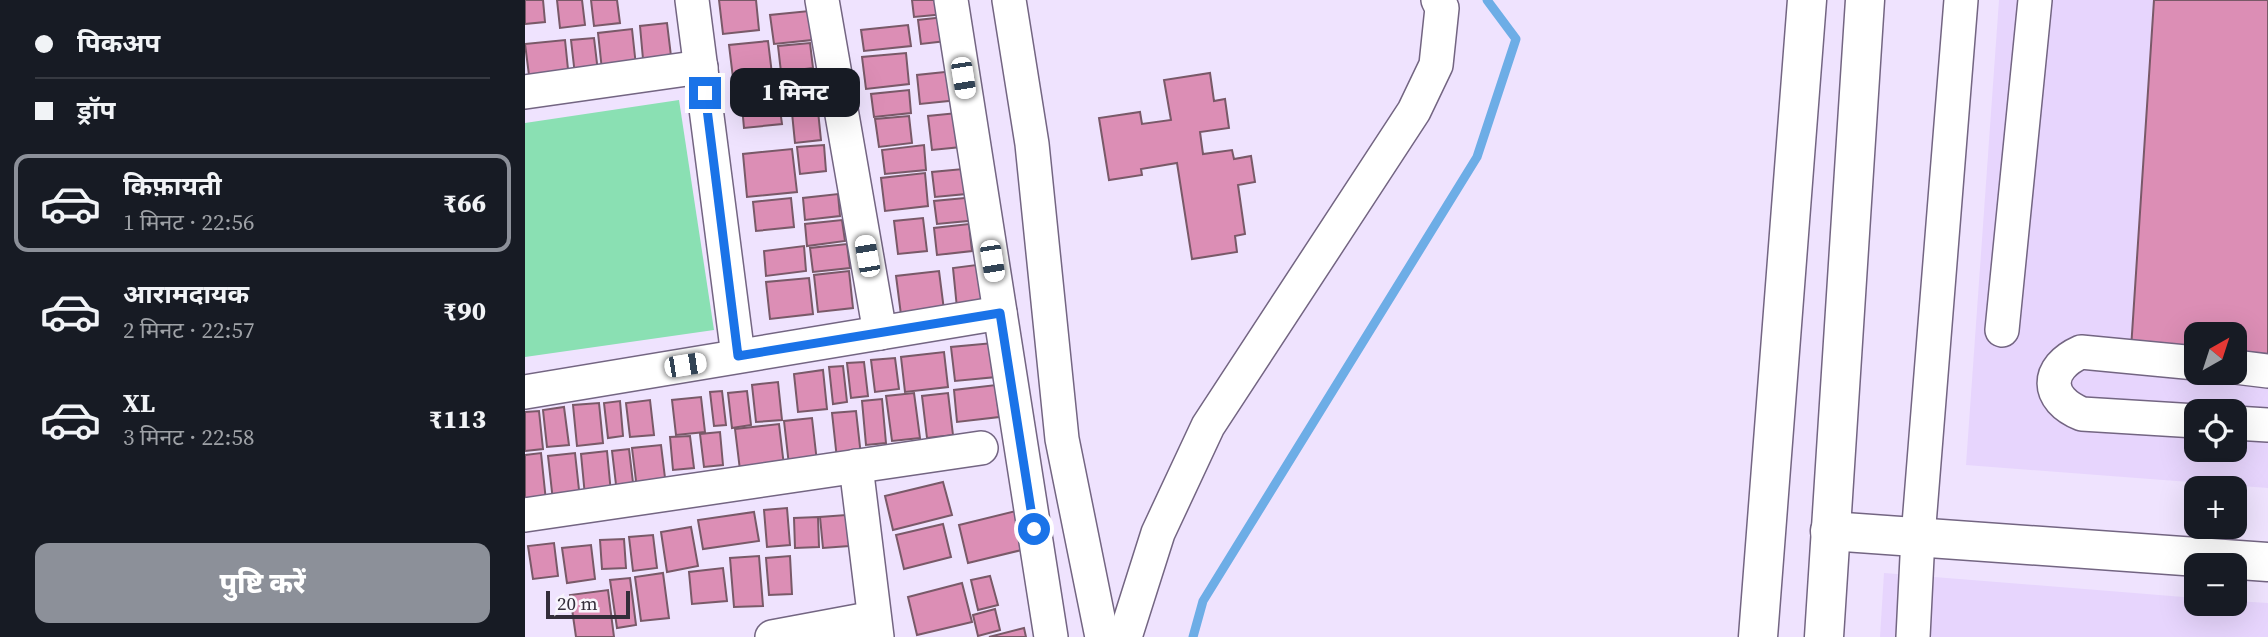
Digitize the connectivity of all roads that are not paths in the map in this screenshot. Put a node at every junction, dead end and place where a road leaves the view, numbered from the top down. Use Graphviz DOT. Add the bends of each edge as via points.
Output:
graph roads {
  1 [pos="692,0"];
  2 [pos="822,0"];
  3 [pos="951,0"];
  4 [pos="1009,0"];
  5 [pos="1438,0"];
  6 [pos="1807,0"];
  7 [pos="1865,0"];
  8 [pos="1961,0"];
  9 [pos="2035,0"];
  10 [pos="701,67"];
  11 [pos="525,92"];
  12 [pos="1000,313"];
  13 [pos="2002,330"];
  14 [pos="880,333"];
  15 [pos="738,356"];
  16 [pos="2184,362"];
  17 [pos="2247,368"];
  18 [pos="2268,371"];
  19 [pos="525,391"];
  20 [pos="2184,420"];
  21 [pos="2247,424"];
  22 [pos="2268,425"];
  23 [pos="981,448"];
  24 [pos="856,466"];
  25 [pos="525,515"];
  26 [pos="1831,531"];
  27 [pos="1918,537"];
  28 [pos="2268,562"];
  29 [pos="875,628"];
  30 [pos="772,637"];
  31 [pos="1051,637"];
  32 [pos="1102,637"];
  33 [pos="1125,637"];
  34 [pos="1758,637"];
  35 [pos="1824,637"];
  36 [pos="1913,637"];
  1 -- 10 [label="street"];
  2 -- 14 [label="street"];
  3 -- 12 [label="street"];
  4 -- 32 [label="street" via="1032,144 1062,439"];
  5 -- 33 [label="street" via="1442,8 1436,65 1414,111 1208,426 1158,533"];
  6 -- 34 [label="main road"];
  7 -- 26 [label="main road"];
  8 -- 27 [label="street"];
  9 -- 13 [label="street"];
  10 -- 11 [label="street"];
  10 -- 15 [label="street"];
  12 -- 14 [label="street"];
  12 -- 31 [label="street"];
  14 -- 15 [label="street"];
  15 -- 19 [label="street"];
  16 -- 20 [label="street" via="2081,352 2064,359 2055,371 2055,389 2065,407 2082,414"];
  17 -- 18 [label="street"];
  21 -- 22 [label="street"];
  23 -- 24 [label="street"];
  24 -- 25 [label="street"];
  24 -- 29 [label="street"];
  26 -- 27 [label="main road"];
  26 -- 35 [label="main road"];
  27 -- 28 [label="main road"];
  27 -- 36 [label="street"];
  29 -- 30 [label="street"];
}
